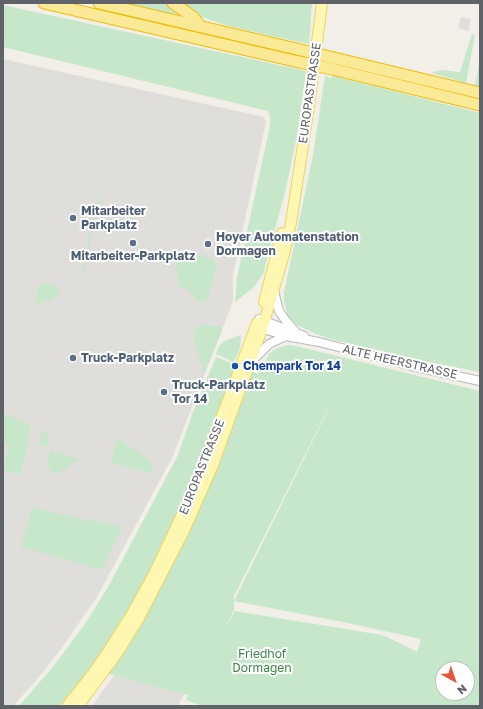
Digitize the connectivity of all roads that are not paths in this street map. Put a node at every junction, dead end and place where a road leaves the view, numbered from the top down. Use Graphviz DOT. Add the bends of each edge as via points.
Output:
graph roads {
  1 [pos="44,3"];
  2 [pos="99,3"];
  3 [pos="173,3"];
  4 [pos="322,3"];
  5 [pos="200,26"];
  6 [pos="480,93"];
  7 [pos="480,105"];
  8 [pos="296,183"];
  9 [pos="274,291"];
  10 [pos="260,324"];
  11 [pos="297,333"];
  12 [pos="286,336"];
  13 [pos="319,342"];
  14 [pos="250,364"];
  15 [pos="480,381"];
  16 [pos="66,706"];
  17 [pos="78,706"];
  1 -- 7 [label="highway, bridge"];
  2 -- 5 [label="highway"];
  3 -- 5 [label="highway"];
  4 -- 8 [label="main road, EUROPASTRASSE"];
  5 -- 6 [label="highway, bridge"];
  8 -- 9 [label="main road, EUROPASTRASSE" via="291,223"];
  8 -- 10 [label="main road, EUROPASTRASSE"];
  9 -- 10 [label="main road, EUROPASTRASSE"];
  9 -- 11 [label="street" via="279,311"];
  10 -- 11 [label="street, ALTE HEERSTRASSE"];
  10 -- 12 [label="street, ALTE HEERSTRASSE"];
  10 -- 14 [label="main road, EUROPASTRASSE"];
  10 -- 16 [label="main road, EUROPASTRASSE" via="196,485 161,559 132,614 109,650"];
  11 -- 13 [label="street, ALTE HEERSTRASSE"];
  12 -- 13 [label="street, ALTE HEERSTRASSE"];
  12 -- 14 [label="street" via="269,344"];
  13 -- 15 [label="street, ALTE HEERSTRASSE"];
  14 -- 17 [label="main road, EUROPASTRASSE" via="204,489 162,576 116,655"];
}
